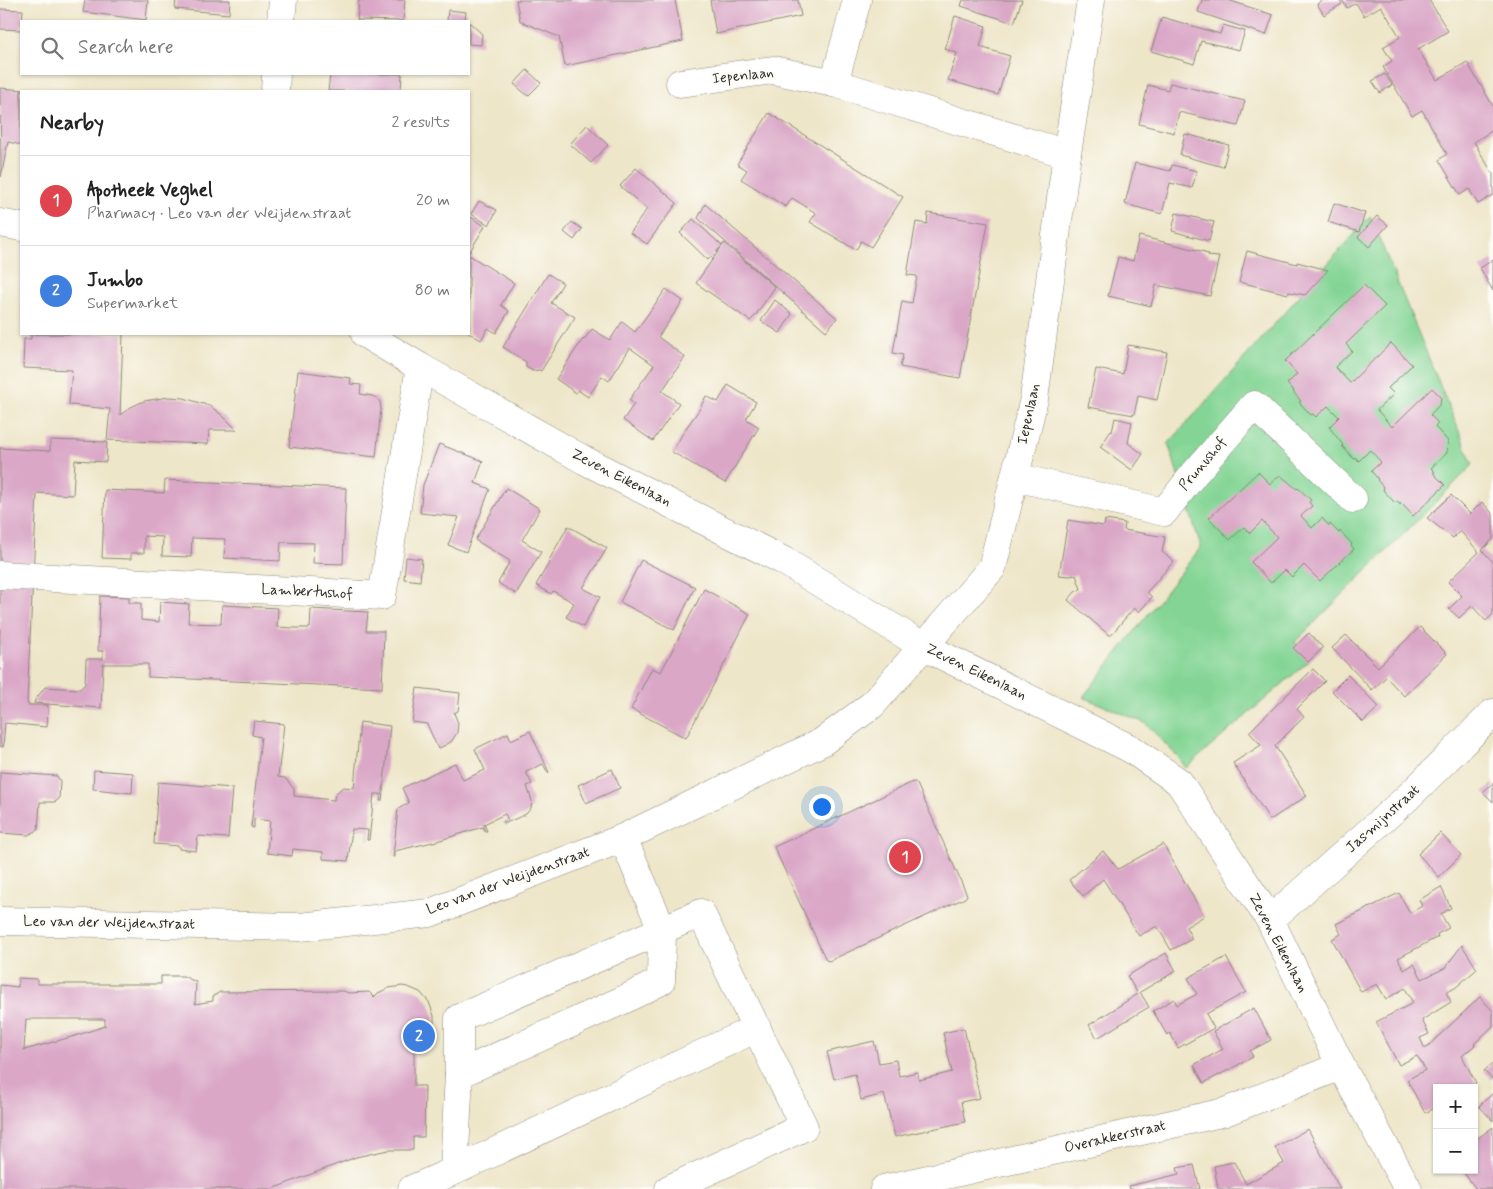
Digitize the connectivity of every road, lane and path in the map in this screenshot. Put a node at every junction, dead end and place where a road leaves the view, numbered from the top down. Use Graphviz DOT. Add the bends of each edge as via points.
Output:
graph roads {
  1 [pos="283,0"];
  2 [pos="857,0"];
  3 [pos="1091,0"];
  4 [pos="281,20"];
  5 [pos="276,75"];
  6 [pos="680,83"];
  7 [pos="834,83"];
  8 [pos="274,90"];
  9 [pos="1067,154"];
  10 [pos="0,223"];
  11 [pos="20,227"];
  12 [pos="367,335"];
  13 [pos="420,367"];
  14 [pos="1015,477"];
  15 [pos="1353,499"];
  16 [pos="0,575"];
  17 [pos="923,646"];
  18 [pos="1493,713"];
  19 [pos="623,838"];
  20 [pos="1270,920"];
  21 [pos="0,921"];
  22 [pos="662,929"];
  23 [pos="756,1028"];
  24 [pos="1341,1066"];
  25 [pos="459,1074"];
  26 [pos="454,1171"];
  27 [pos="412,1189"];
  28 [pos="669,1189"];
  29 [pos="884,1189"];
  30 [pos="1408,1189"];
  1 -- 4 [label="street"];
  2 -- 7 [label="street"];
  3 -- 9 [label="street, Iepenlaan"];
  5 -- 8 [label="street"];
  6 -- 7 [label="street, Iepenlaan" via="773,70"];
  7 -- 9 [label="street, Iepenlaan"];
  9 -- 14 [label="street, Iepenlaan" via="1034,399"];
  10 -- 11 [label="street"];
  12 -- 13 [label="street, Zeven Eikenlaan"];
  13 -- 16 [label="street, Lambertushof" via="382,596"];
  13 -- 17 [label="street, Zeven Eikenlaan" via="584,460 784,561"];
  14 -- 15 [label="street, Prunushof" via="1164,512 1254,405"];
  14 -- 17 [label="street, Iepenlaan" via="992,568"];
  17 -- 19 [label="street, Leo van der Weijdenstraat" via="872,704 822,742"];
  17 -- 20 [label="street, Zeven Eikenlaan" via="1131,748 1179,782"];
  18 -- 20 [label="street, Jasmijnstraat" via="1408,797"];
  19 -- 21 [label="street, Leo van der Weijdenstraat" via="430,913 300,928"];
  19 -- 22 [label="street"];
  20 -- 24 [label="street, Zeven Eikenlaan"];
  22 -- 23 [label="street" via="701,913"];
  22 -- 25 [label="street" via="660,981"];
  22 -- 25 [label="street" via="459,1018"];
  23 -- 26 [label="street"];
  23 -- 28 [label="street" via="804,1127"];
  24 -- 29 [label="street, Overakkerstraat" via="1225,1112"];
  24 -- 30 [label="street, Zeven Eikenlaan"];
  25 -- 26 [label="street"];
  26 -- 27 [label="street"];
}
